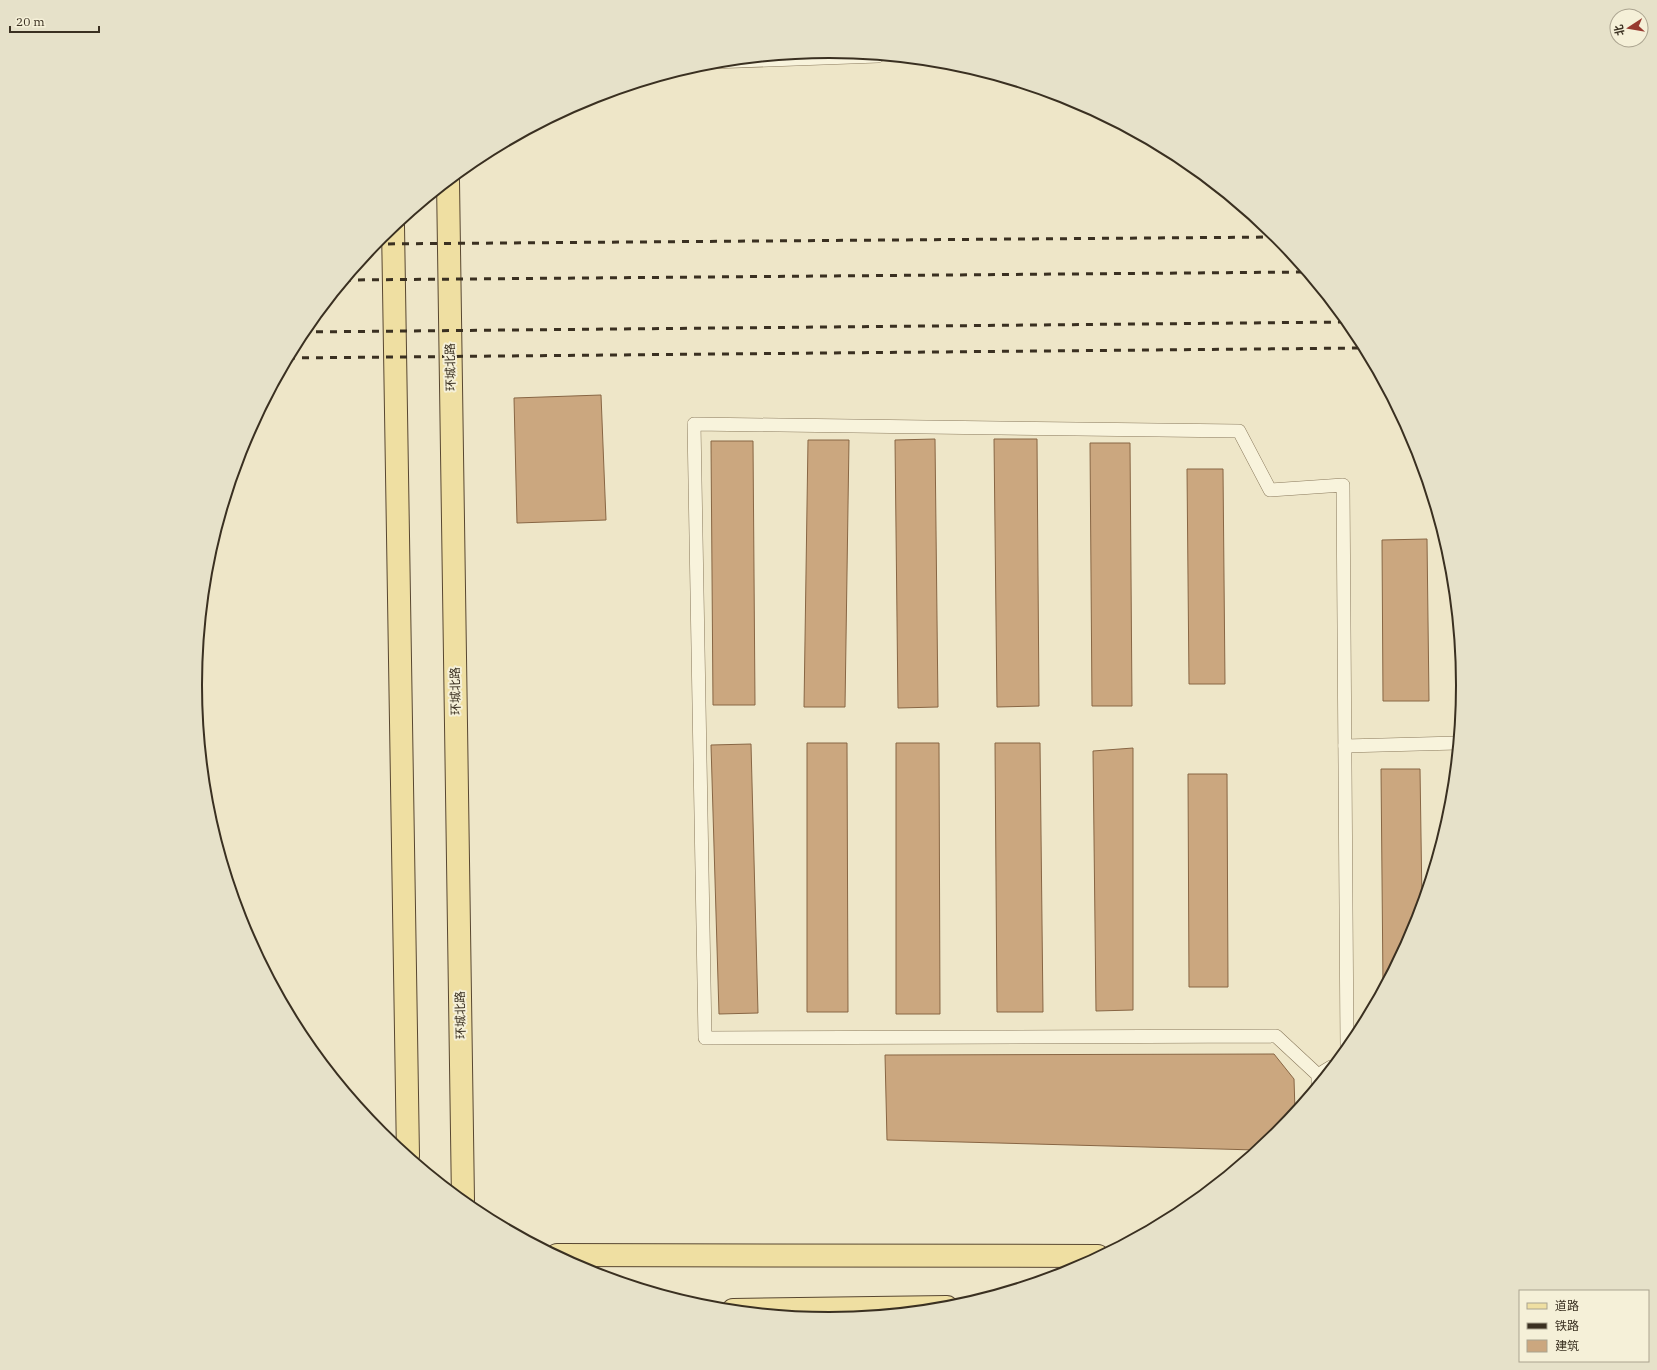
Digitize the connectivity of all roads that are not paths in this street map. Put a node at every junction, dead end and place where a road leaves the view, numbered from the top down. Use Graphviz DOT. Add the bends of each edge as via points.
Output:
graph roads {
  1 [pos="448,187"];
  2 [pos="393,234"];
  3 [pos="1452,743"];
  4 [pos="1345,746"];
  5 [pos="1348,1036"];
  6 [pos="1317,1078"];
  7 [pos="408,1149"];
  8 [pos="463,1194"];
  9 [pos="569,1255"];
  10 [pos="1086,1256"];
  11 [pos="904,1308"];
  12 [pos="772,1309"];
  1 -- 8 [label="main road, 环城北路"];
  2 -- 7 [label="main road"];
  3 -- 4 [label="lane"];
  4 -- 5 [label="lane"];
  4 -- 6 [label="lane" via="1343,485 1270,490 1239,431 694,424 705,1038 1276,1036"];
  9 -- 10 [label="main road"];
  11 -- 12 [label="main road"];
}
